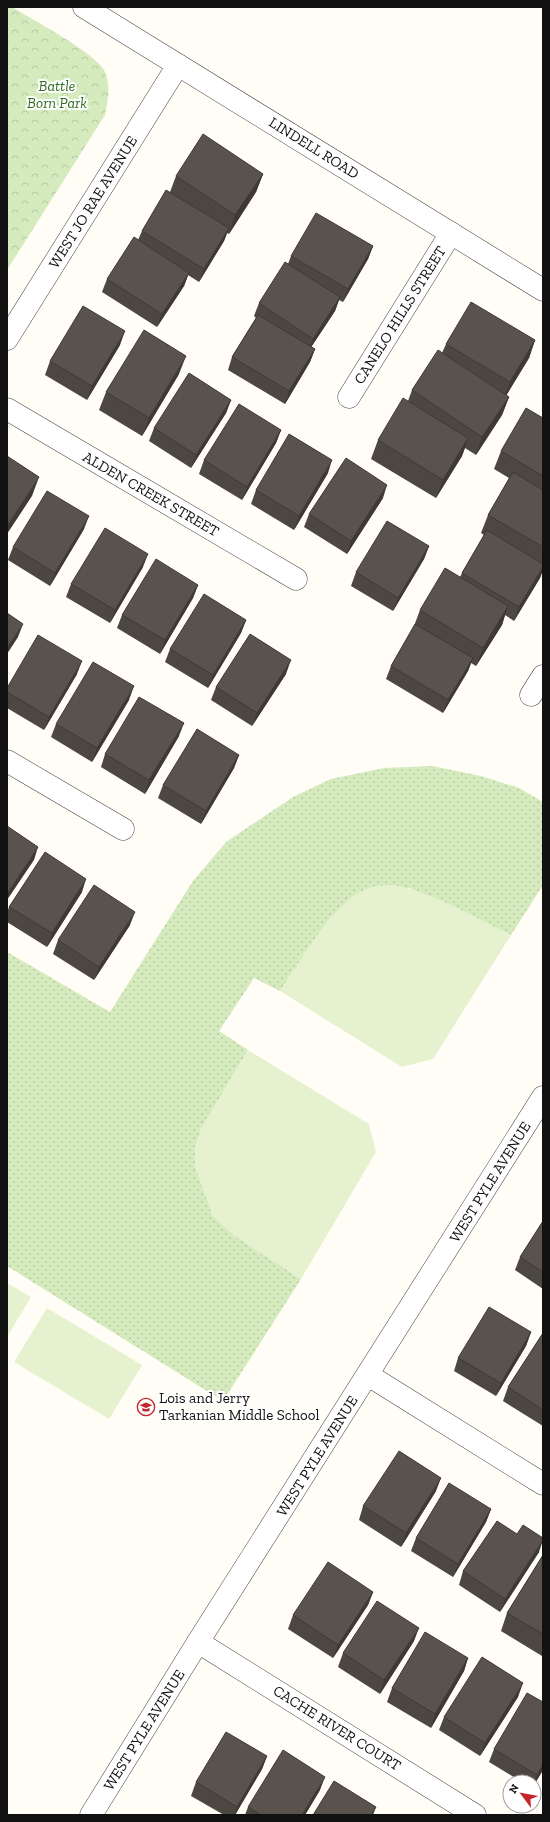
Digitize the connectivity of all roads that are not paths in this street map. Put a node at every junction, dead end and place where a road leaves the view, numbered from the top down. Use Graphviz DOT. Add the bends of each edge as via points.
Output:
graph roads {
  1 [pos="84,7"];
  2 [pos="178,65"];
  3 [pos="451,233"];
  4 [pos="543,290"];
  5 [pos="7,339"];
  6 [pos="349,397"];
  7 [pos="7,409"];
  8 [pos="296,579"];
  9 [pos="543,676"];
  10 [pos="531,695"];
  11 [pos="7,761"];
  12 [pos="123,829"];
  13 [pos="543,1097"];
  14 [pos="368,1374"];
  15 [pos="543,1484"];
  16 [pos="198,1642"];
  17 [pos="91,1815"];
  18 [pos="475,1815"];
  1 -- 2 [label="street, LINDELL ROAD"];
  2 -- 3 [label="street, LINDELL ROAD"];
  2 -- 5 [label="street, WEST JO RAE AVENUE"];
  3 -- 4 [label="street, LINDELL ROAD"];
  3 -- 6 [label="street, CANELO HILLS STREET"];
  7 -- 8 [label="street, ALDEN CREEK STREET"];
  9 -- 10 [label="street"];
  11 -- 12 [label="street"];
  13 -- 14 [label="street, WEST PYLE AVENUE"];
  14 -- 15 [label="street"];
  14 -- 16 [label="street, WEST PYLE AVENUE"];
  16 -- 17 [label="street, WEST PYLE AVENUE"];
  16 -- 18 [label="street, CACHE RIVER COURT"];
}
